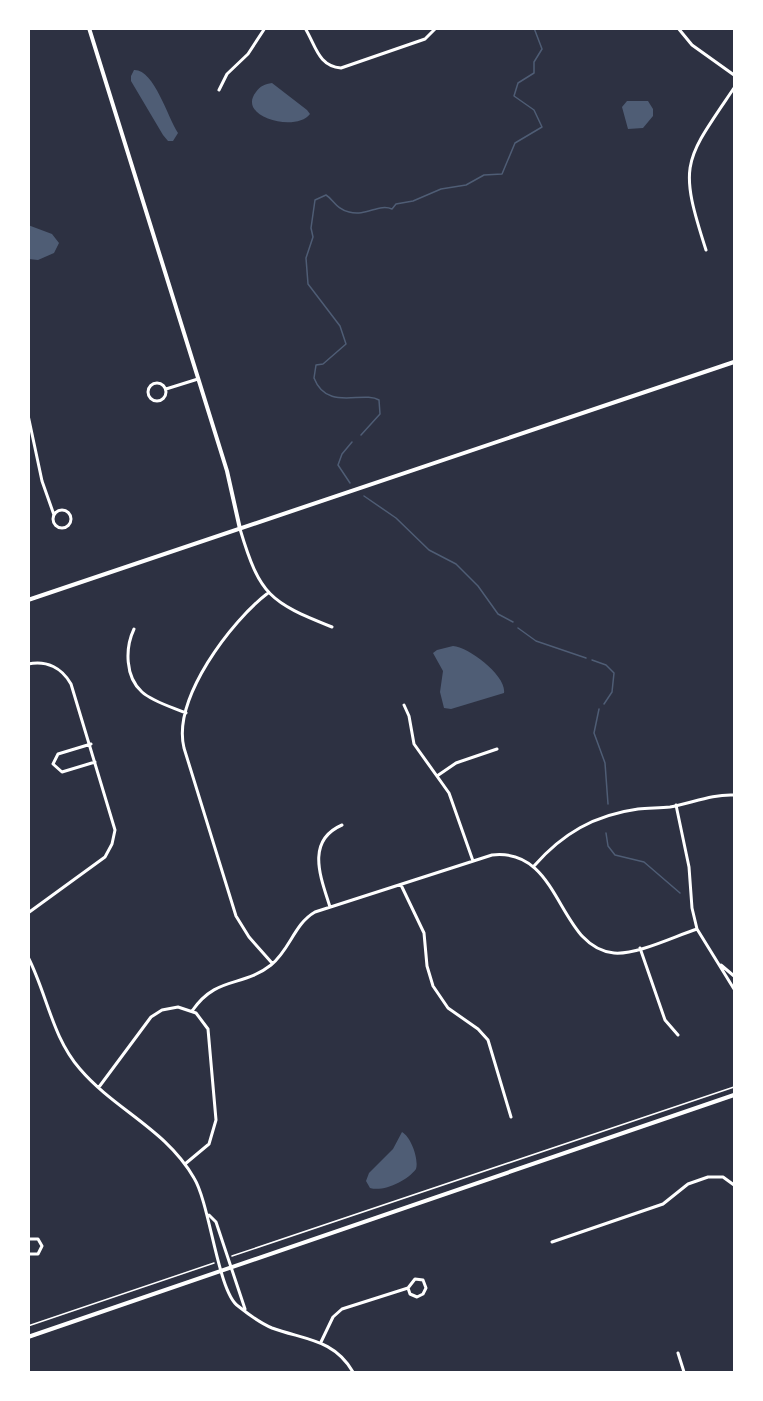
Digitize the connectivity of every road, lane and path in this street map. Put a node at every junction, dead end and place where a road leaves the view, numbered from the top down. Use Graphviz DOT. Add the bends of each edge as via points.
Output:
graph roads {
  1 [pos="89,28"];
  2 [pos="265,28"];
  3 [pos="305,28"];
  4 [pos="436,28"];
  5 [pos="678,28"];
  6 [pos="735,75"];
  7 [pos="735,88"];
  8 [pos="219,90"];
  9 [pos="706,250"];
  10 [pos="735,363"];
  11 [pos="198,379"];
  12 [pos="166,389"];
  13 [pos="28,415"];
  14 [pos="54,515"];
  15 [pos="240,529"];
  16 [pos="268,593"];
  17 [pos="28,600"];
  18 [pos="332,627"];
  19 [pos="134,630"];
  20 [pos="28,664"];
  21 [pos="404,705"];
  22 [pos="186,713"];
  23 [pos="91,744"];
  24 [pos="497,749"];
  25 [pos="96,762"];
  26 [pos="437,776"];
  27 [pos="735,795"];
  28 [pos="676,806"];
  29 [pos="342,825"];
  30 [pos="473,861"];
  31 [pos="534,866"];
  32 [pos="401,885"];
  33 [pos="330,907"];
  34 [pos="28,913"];
  35 [pos="698,928"];
  36 [pos="640,948"];
  37 [pos="28,957"];
  38 [pos="273,963"];
  39 [pos="719,964"];
  40 [pos="735,976"];
  41 [pos="735,989"];
  42 [pos="192,1011"];
  43 [pos="678,1035"];
  44 [pos="735,1087"];
  45 [pos="99,1088"];
  46 [pos="735,1095"];
  47 [pos="511,1117"];
  48 [pos="185,1164"];
  49 [pos="735,1185"];
  50 [pos="209,1215"];
  51 [pos="28,1239"];
  52 [pos="552,1242"];
  53 [pos="28,1254"];
  54 [pos="228,1258"];
  55 [pos="219,1261"];
  56 [pos="231,1268"];
  57 [pos="222,1271"];
  58 [pos="408,1288"];
  59 [pos="245,1309"];
  60 [pos="28,1326"];
  61 [pos="28,1337"];
  62 [pos="321,1342"];
  63 [pos="678,1353"];
  64 [pos="353,1372"];
  65 [pos="684,1372"];
  1 -- 11 [label="street"];
  2 -- 8 [label="street" via="249,54 227,74"];
  3 -- 4 [label="street" via="321,60 341,68 424,39"];
  5 -- 6 [label="street" via="692,45"];
  7 -- 9 [label="street" via="698,142 689,167 690,198"];
  10 -- 15 [label="street"];
  11 -- 12 [label="street"];
  11 -- 15 [label="street" via="228,475"];
  12 -- 12 [label="street" via="156,382 147,393 158,401 165,397"];
  13 -- 14 [label="street" via="42,481"];
  14 -- 14 [label="street" via="58,527 70,524 66,511"];
  15 -- 16 [label="street" via="254,572"];
  15 -- 17 [label="street"];
  16 -- 18 [label="street" via="290,610"];
  16 -- 22 [label="street" via="218,644"];
  19 -- 22 [label="street" via="126,651 137,686 148,696"];
  20 -- 23 [label="street" via="49,665 67,677"];
  21 -- 26 [label="street" via="417,749"];
  22 -- 38 [label="street" via="183,744 236,913 249,937"];
  23 -- 25 [label="street"];
  23 -- 25 [label="street" via="58,754 53,766 62,772"];
  24 -- 26 [label="street" via="456,763"];
  25 -- 34 [label="street" via="114,821 110,849 97,863"];
  26 -- 30 [label="street" via="450,796"];
  27 -- 28 [label="street" via="706,797"];
  28 -- 31 [label="street" via="633,810 584,825 556,842"];
  28 -- 35 [label="street"];
  29 -- 33 [label="street" via="327,836 318,856"];
  30 -- 31 [label="street" via="506,855"];
  30 -- 32 [label="street"];
  31 -- 36 [label="street" via="590,942 614,953"];
  32 -- 33 [label="street"];
  32 -- 47 [label="street" via="424,933 433,986 448,1008 488,1040"];
  33 -- 38 [label="street" via="305,919"];
  35 -- 36 [label="street"];
  35 -- 39 [label="street"];
  36 -- 43 [label="street" via="665,1020"];
  37 -- 45 [label="street" via="60,1040 78,1067"];
  38 -- 42 [label="street" via="255,974 216,987"];
  39 -- 40 [label="street"];
  39 -- 41 [label="street"];
  42 -- 45 [label="street" via="174,1007 155,1014"];
  42 -- 48 [label="street" via="210,1035 216,1126 209,1144"];
  44 -- 54 [label="path"];
  45 -- 48 [label="street" via="159,1134"];
  46 -- 56 [label="street"];
  48 -- 50 [label="street" via="200,1188"];
  49 -- 52 [label="street" via="713,1176 693,1182 663,1204"];
  50 -- 54 [label="street" via="216,1222"];
  50 -- 55 [label="street" via="208,1225"];
  51 -- 53 [label="street" via="38,1239 42,1246 38,1254"];
  54 -- 56 [label="street"];
  55 -- 57 [label="street"];
  55 -- 60 [label="path"];
  56 -- 57 [label="street"];
  56 -- 59 [label="street"];
  57 -- 59 [label="street" via="233,1300"];
  57 -- 61 [label="street"];
  58 -- 58 [label="street" via="417,1297 426,1287 417,1278"];
  58 -- 62 [label="street" via="342,1309 333,1317"];
  59 -- 62 [label="street" via="267,1326"];
  62 -- 64 [label="street" via="340,1355"];
  63 -- 65 [label="street"];
}
